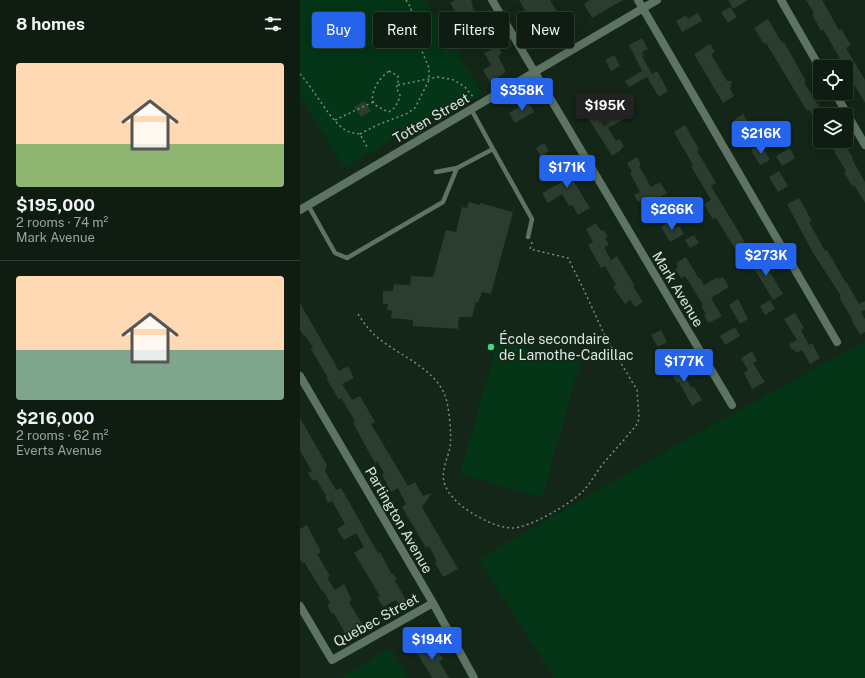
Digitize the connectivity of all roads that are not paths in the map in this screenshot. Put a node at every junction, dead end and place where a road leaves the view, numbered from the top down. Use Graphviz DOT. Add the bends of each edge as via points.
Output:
graph roads {
  1 [pos="492,0"];
  2 [pos="638,0"];
  3 [pos="657,0"];
  4 [pos="780,0"];
  5 [pos="643,8"];
  6 [pos="815,60"];
  7 [pos="535,72"];
  8 [pos="839,100"];
  9 [pos="471,110"];
  10 [pos="865,145"];
  11 [pos="494,149"];
  12 [pos="457,168"];
  13 [pos="436,172"];
  14 [pos="308,205"];
  15 [pos="300,210"];
  16 [pos="528,237"];
  17 [pos="837,342"];
  18 [pos="300,376"];
  19 [pos="732,405"];
  20 [pos="433,603"];
  21 [pos="300,606"];
  22 [pos="474,678"];
  1 -- 7 [label="street, Mark Avenue"];
  2 -- 5 [label="street"];
  3 -- 5 [label="street, Totten Street"];
  4 -- 6 [label="street"];
  5 -- 7 [label="street, Totten Street"];
  5 -- 17 [label="street"];
  7 -- 9 [label="street, Totten Street"];
  7 -- 19 [label="street, Mark Avenue"];
  8 -- 10 [label="street"];
  9 -- 11 [label="lane"];
  9 -- 14 [label="street, Totten Street"];
  11 -- 12 [label="lane"];
  11 -- 16 [label="lane" via="532,219"];
  12 -- 13 [label="lane"];
  12 -- 14 [label="lane" via="443,202 347,258 335,253"];
  14 -- 15 [label="street, Totten Street"];
  18 -- 20 [label="street, Partington Avenue"];
  20 -- 21 [label="street, Quebec Street" via="332,660"];
  20 -- 22 [label="street, Partington Avenue"];
}
